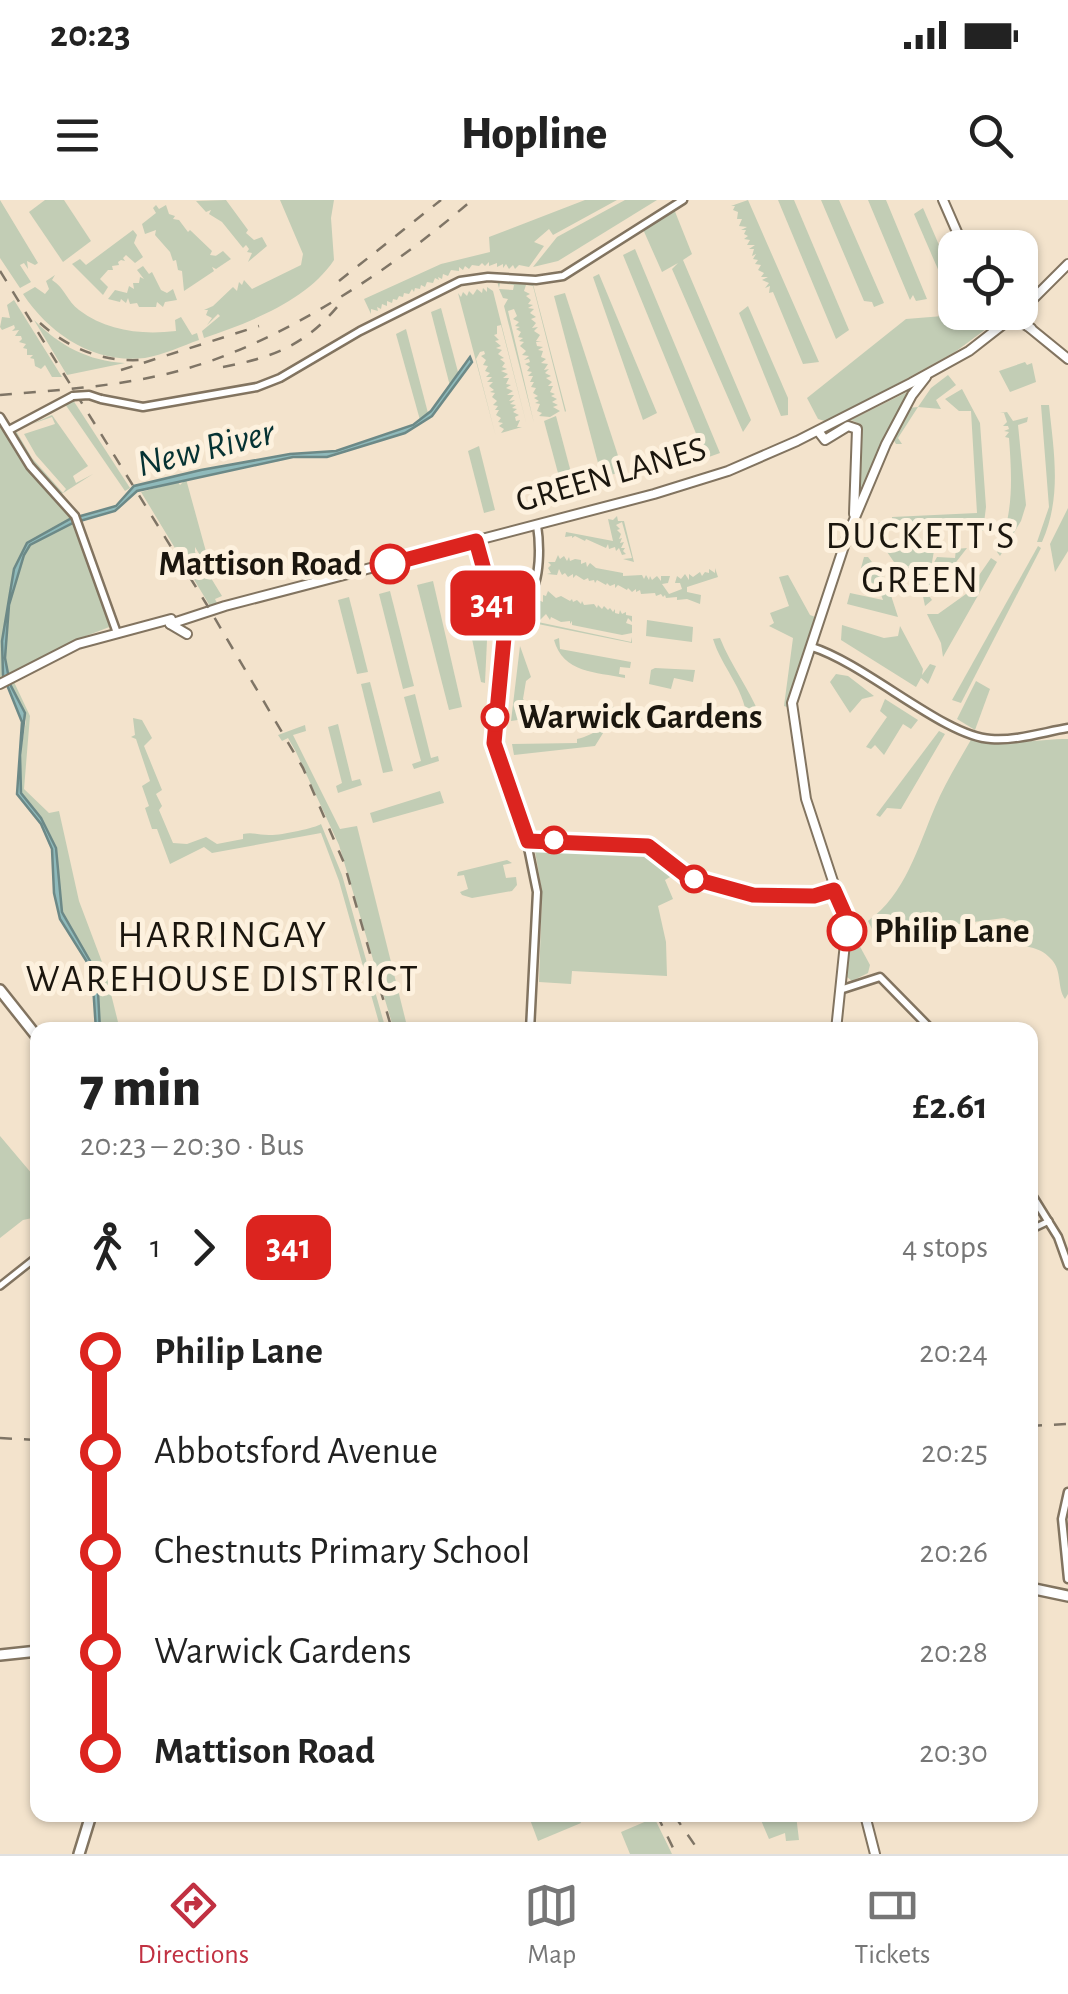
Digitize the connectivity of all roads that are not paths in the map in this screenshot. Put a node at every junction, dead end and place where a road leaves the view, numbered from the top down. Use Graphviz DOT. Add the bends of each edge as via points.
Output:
graph roads {
  1 [pos="683,200"];
  2 [pos="943,200"];
  3 [pos="956,230"];
  4 [pos="1064,267"];
  5 [pos="1038,292"];
  6 [pos="994,330"];
  7 [pos="1033,330"];
  8 [pos="1068,359"];
  9 [pos="933,371"];
  10 [pos="911,383"];
  11 [pos="912,395"];
  12 [pos="0,417"];
  13 [pos="822,429"];
  14 [pos="8,430"];
  15 [pos="858,501"];
  16 [pos="537,525"];
  17 [pos="476,541"];
  18 [pos="168,623"];
  19 [pos="505,627"];
  20 [pos="117,634"];
  21 [pos="187,634"];
  22 [pos="812,647"];
  23 [pos="4,682"];
  24 [pos="1068,730"];
  25 [pos="843,989"];
  26 [pos="0,990"];
  27 [pos="0,998"];
  28 [pos="530,1022"];
  29 [pos="837,1022"];
  30 [pos="924,1022"];
  31 [pos="30,1028"];
  32 [pos="30,1036"];
  33 [pos="1038,1204"];
  34 [pos="1049,1221"];
  35 [pos="1038,1226"];
  36 [pos="30,1262"];
  37 [pos="1068,1265"];
  38 [pos="0,1286"];
  39 [pos="1068,1492"];
  40 [pos="1068,1579"];
  41 [pos="1038,1589"];
  42 [pos="1068,1593"];
  43 [pos="30,1652"];
  44 [pos="0,1655"];
  45 [pos="89,1822"];
  46 [pos="866,1822"];
  47 [pos="78,1854"];
  48 [pos="875,1854"];
  1 -- 14 [label="main road, bridge" via="566,274 465,279 257,387 143,406 86,395"];
  2 -- 3 [label="main road"];
  4 -- 5 [label="main road, GREEN LANES"];
  6 -- 9 [label="main road, GREEN LANES"];
  7 -- 8 [label="main road"];
  9 -- 10 [label="main road, GREEN LANES"];
  9 -- 11 [label="main road"];
  10 -- 11 [label="main road"];
  10 -- 13 [label="main road, GREEN LANES"];
  11 -- 15 [label="main road"];
  12 -- 14 [label="main road"];
  13 -- 15 [label="main road" via="825,440 848,426 858,432"];
  13 -- 16 [label="main road, GREEN LANES" via="704,480"];
  14 -- 20 [label="main road" via="76,520"];
  15 -- 22 [label="main road"];
  16 -- 17 [label="main road, GREEN LANES"];
  16 -- 19 [label="main road" via="534,587"];
  17 -- 18 [label="main road, GREEN LANES"];
  17 -- 19 [label="street"];
  18 -- 20 [label="main road, GREEN LANES"];
  18 -- 21 [label="main road"];
  19 -- 28 [label="main road" via="494,743 536,882"];
  20 -- 23 [label="main road, GREEN LANES" via="68,649"];
  22 -- 24 [label="main road" via="847,660 971,734 994,740"];
  22 -- 25 [label="main road" via="791,714 808,809 848,924"];
  25 -- 29 [label="main road"];
  25 -- 30 [label="main road" via="878,976"];
  26 -- 31 [label="highway"];
  27 -- 32 [label="highway"];
  33 -- 34 [label="main road"];
  34 -- 35 [label="street"];
  34 -- 37 [label="main road"];
  36 -- 38 [label="street"];
  39 -- 40 [label="main road" via="1062,1516"];
  41 -- 42 [label="highway"];
  43 -- 44 [label="highway"];
  45 -- 47 [label="highway"];
  46 -- 48 [label="main road"];
}
